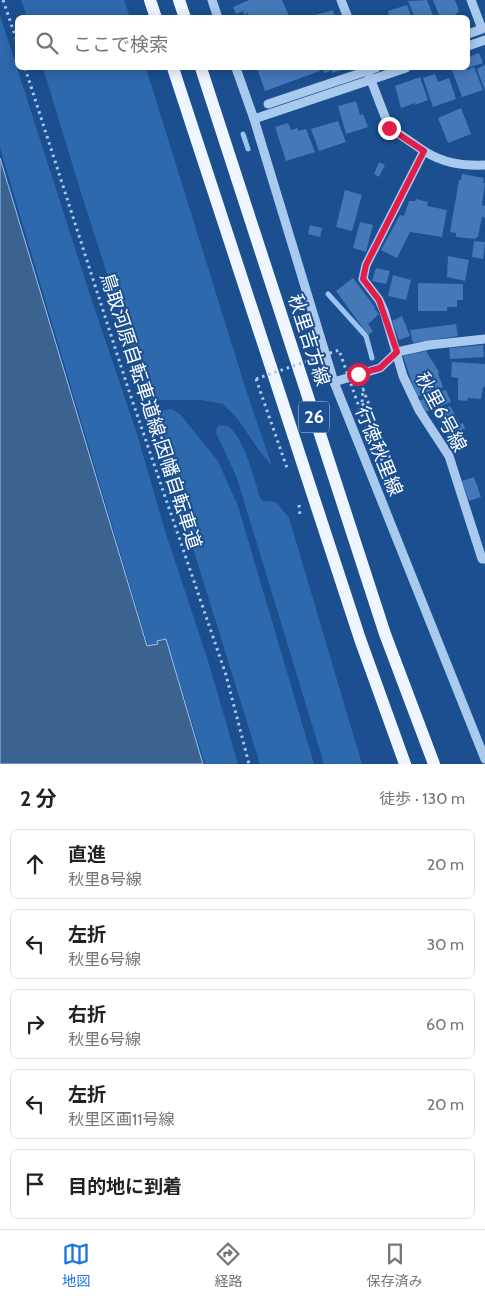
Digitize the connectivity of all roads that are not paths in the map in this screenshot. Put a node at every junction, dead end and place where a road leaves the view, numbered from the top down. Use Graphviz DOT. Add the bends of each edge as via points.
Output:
graph roads {
  1 [pos="150,0"];
  2 [pos="179,0"];
  3 [pos="186,0"];
  4 [pos="212,0"];
  5 [pos="341,0"];
  6 [pos="470,0"];
  7 [pos="155,15"];
  8 [pos="183,15"];
  9 [pos="189,15"];
  10 [pos="217,15"];
  11 [pos="347,15"];
  12 [pos="484,32"];
  13 [pos="470,34"];
  14 [pos="485,40"];
  15 [pos="470,45"];
  16 [pos="174,70"];
  17 [pos="203,70"];
  18 [pos="237,70"];
  19 [pos="370,71"];
  20 [pos="268,104"];
  21 [pos="254,119"];
  22 [pos="424,151"];
  23 [pos="485,165"];
  24 [pos="485,339"];
  25 [pos="397,352"];
  26 [pos="334,382"];
  27 [pos="485,559"];
  28 [pos="405,684"];
  29 [pos="379,693"];
  30 [pos="485,759"];
  31 [pos="401,764"];
  32 [pos="405,764"];
  33 [pos="434,764"];
  34 [pos="442,764"];
  1 -- 7 [label="main road"];
  2 -- 8 [label="main road"];
  3 -- 9 [label="street"];
  4 -- 10 [label="street"];
  5 -- 11 [label="street"];
  6 -- 12 [label="street"];
  12 -- 13 [label="street"];
  14 -- 15 [label="street"];
  16 -- 29 [label="main road, 26"];
  17 -- 28 [label="main road, 秋里吉方線 / 26" via="382,624"];
  18 -- 21 [label="street, 行徳秋里線"];
  19 -- 20 [label="street"];
  19 -- 21 [label="street"];
  19 -- 22 [label="street" via="389,128"];
  21 -- 26 [label="street, 行徳秋里線"];
  22 -- 23 [label="street" via="435,159 463,166"];
  22 -- 25 [label="street, 秋里6号線" via="366,265 363,279 379,300"];
  24 -- 25 [label="street"];
  25 -- 26 [label="street" via="380,368"];
  25 -- 27 [label="street, 秋里6号線" via="403,376 419,410 448,456 482,559"];
  26 -- 30 [label="street, 行徳秋里線"];
  28 -- 33 [label="main road, 秋里吉方線 / 26"];
  28 -- 34 [label="main road"];
  29 -- 31 [label="main road"];
  29 -- 32 [label="main road, 26"];
}
